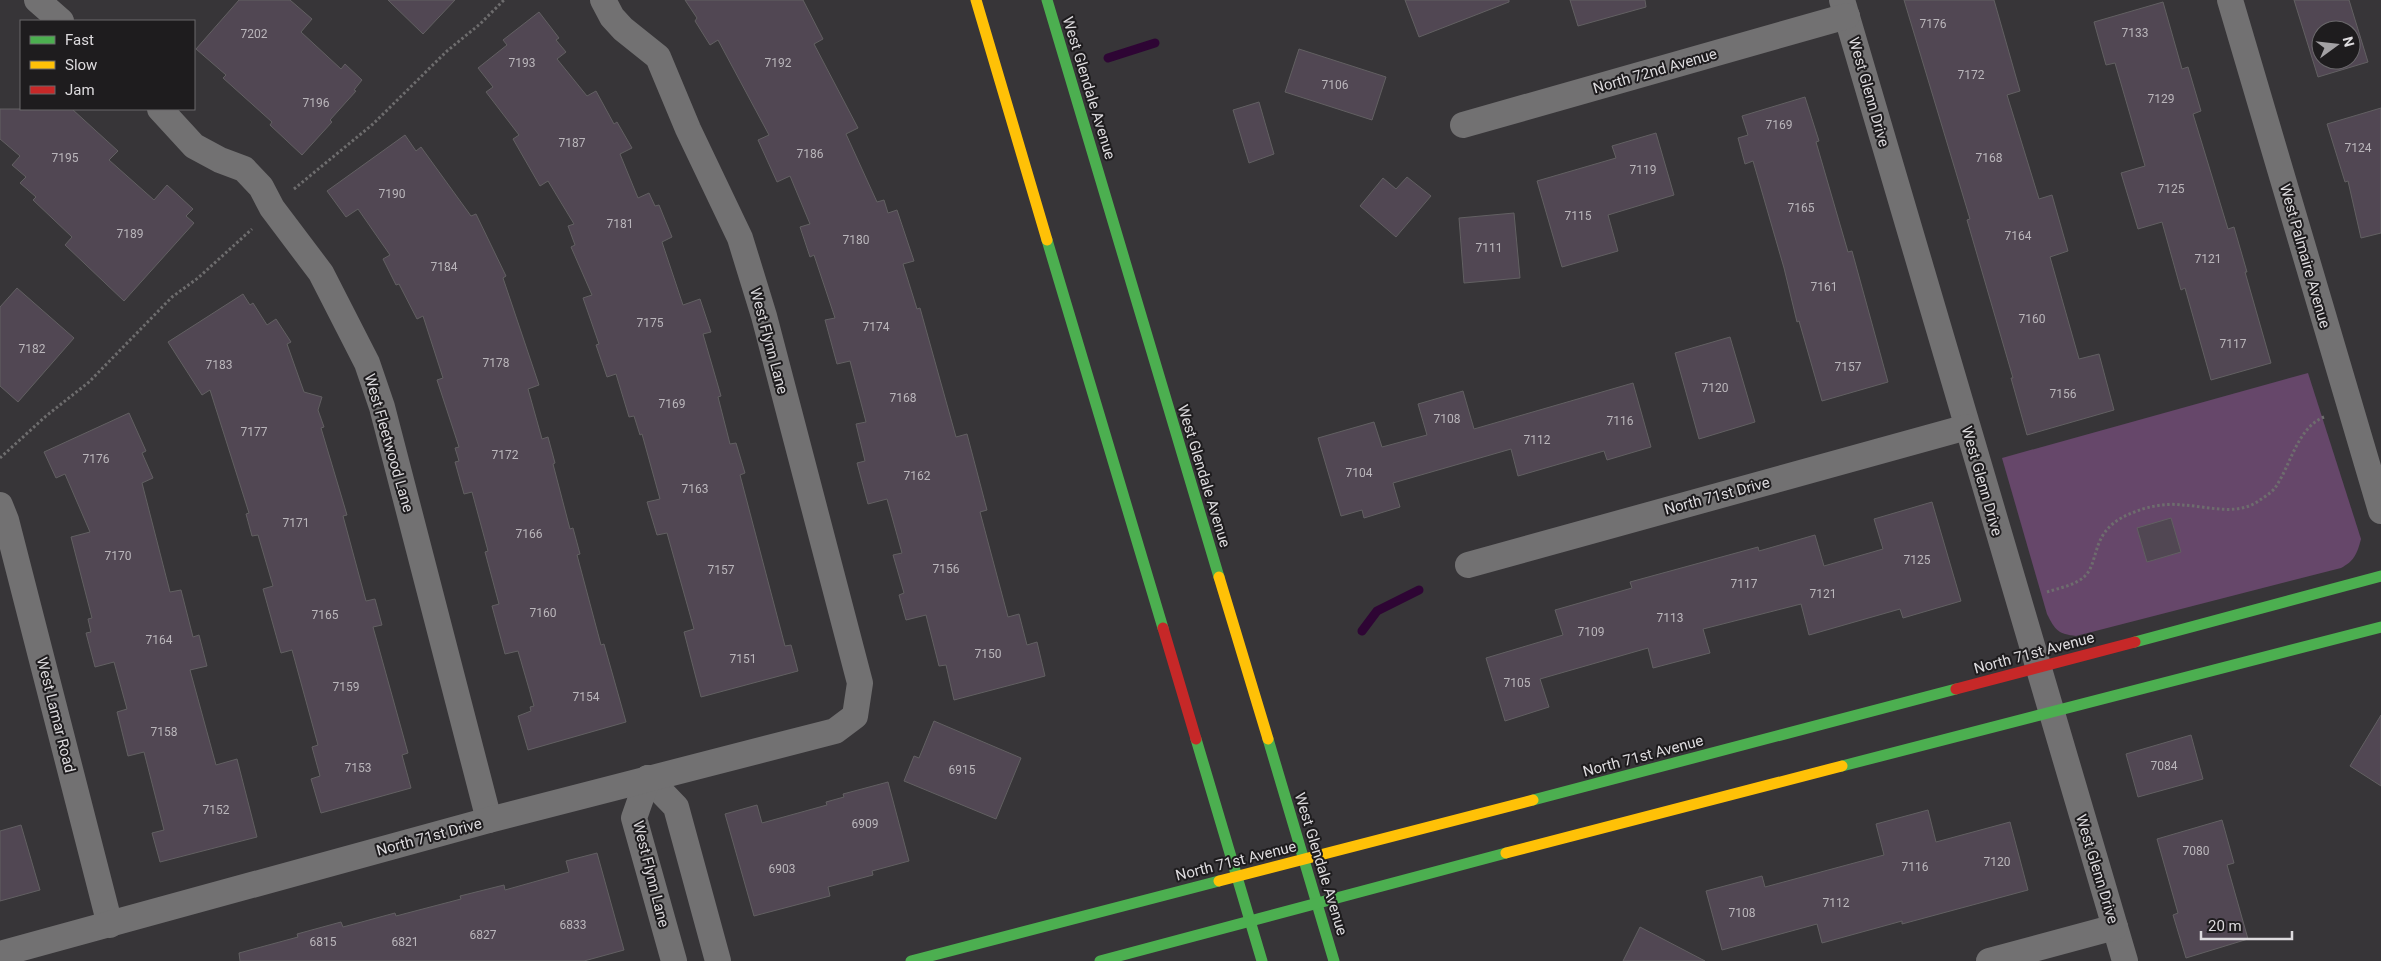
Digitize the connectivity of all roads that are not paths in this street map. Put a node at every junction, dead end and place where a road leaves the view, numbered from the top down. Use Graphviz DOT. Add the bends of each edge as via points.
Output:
graph roads {
  1 [pos="38,0"];
  2 [pos="603,0"];
  3 [pos="976,0"];
  4 [pos="1047,0"];
  5 [pos="2230,0"];
  6 [pos="1845,8"];
  7 [pos="60,20"];
  8 [pos="161,110"];
  9 [pos="1462,125"];
  10 [pos="1967,427"];
  11 [pos="0,505"];
  12 [pos="2381,511"];
  13 [pos="1468,565"];
  14 [pos="2381,576"];
  15 [pos="2381,626"];
  16 [pos="2038,668"];
  17 [pos="2052,711"];
  18 [pos="855,716"];
  19 [pos="648,778"];
  20 [pos="489,820"];
  21 [pos="1304,859"];
  22 [pos="1238,876"];
  23 [pos="1317,902"];
  24 [pos="1250,921"];
  25 [pos="110,925"];
  26 [pos="2115,927"];
  27 [pos="0,954"];
  28 [pos="674,961"];
  29 [pos="718,961"];
  30 [pos="911,961"];
  31 [pos="1100,961"];
  32 [pos="1262,961"];
  33 [pos="1334,961"];
  34 [pos="1989,961"];
  35 [pos="2124,961"];
  1 -- 7 [label="street"];
  2 -- 18 [label="street, West Flynn Lane" via="623,29 658,57 740,238 764,316 860,683"];
  3 -- 22 [label="street"];
  4 -- 21 [label="street, West Glendale Avenue"];
  5 -- 12 [label="street, West Palmaire Avenue"];
  6 -- 9 [label="street, North 72nd Avenue"];
  6 -- 10 [label="street, West Glenn Drive"];
  8 -- 20 [label="street, West Fleetwood Lane" via="194,146 244,169 260,187 321,273 367,363 382,407"];
  10 -- 13 [label="street, North 71st Drive"];
  10 -- 16 [label="street, West Glenn Drive"];
  11 -- 25 [label="street, West Lamar Road"];
  14 -- 16 [label="street, North 71st Avenue"];
  15 -- 17 [label="street"];
  16 -- 17 [label="street, West Glenn Drive"];
  16 -- 21 [label="street, North 71st Avenue"];
  17 -- 23 [label="street"];
  17 -- 26 [label="street, West Glenn Drive"];
  18 -- 19 [label="street, North 71st Drive" via="835,731"];
  19 -- 20 [label="street, North 71st Drive"];
  19 -- 28 [label="street, West Flynn Lane" via="634,818"];
  19 -- 29 [label="street" via="676,807"];
  20 -- 25 [label="street, North 71st Drive"];
  21 -- 22 [label="street, North 71st Avenue"];
  21 -- 23 [label="street, West Glendale Avenue"];
  22 -- 24 [label="street"];
  22 -- 30 [label="street, North 71st Avenue"];
  23 -- 24 [label="street"];
  23 -- 33 [label="street, West Glendale Avenue"];
  24 -- 31 [label="street"];
  24 -- 32 [label="street"];
  25 -- 27 [label="street, North 71st Drive"];
  26 -- 34 [label="street"];
  26 -- 35 [label="street, West Glenn Drive"];
}
